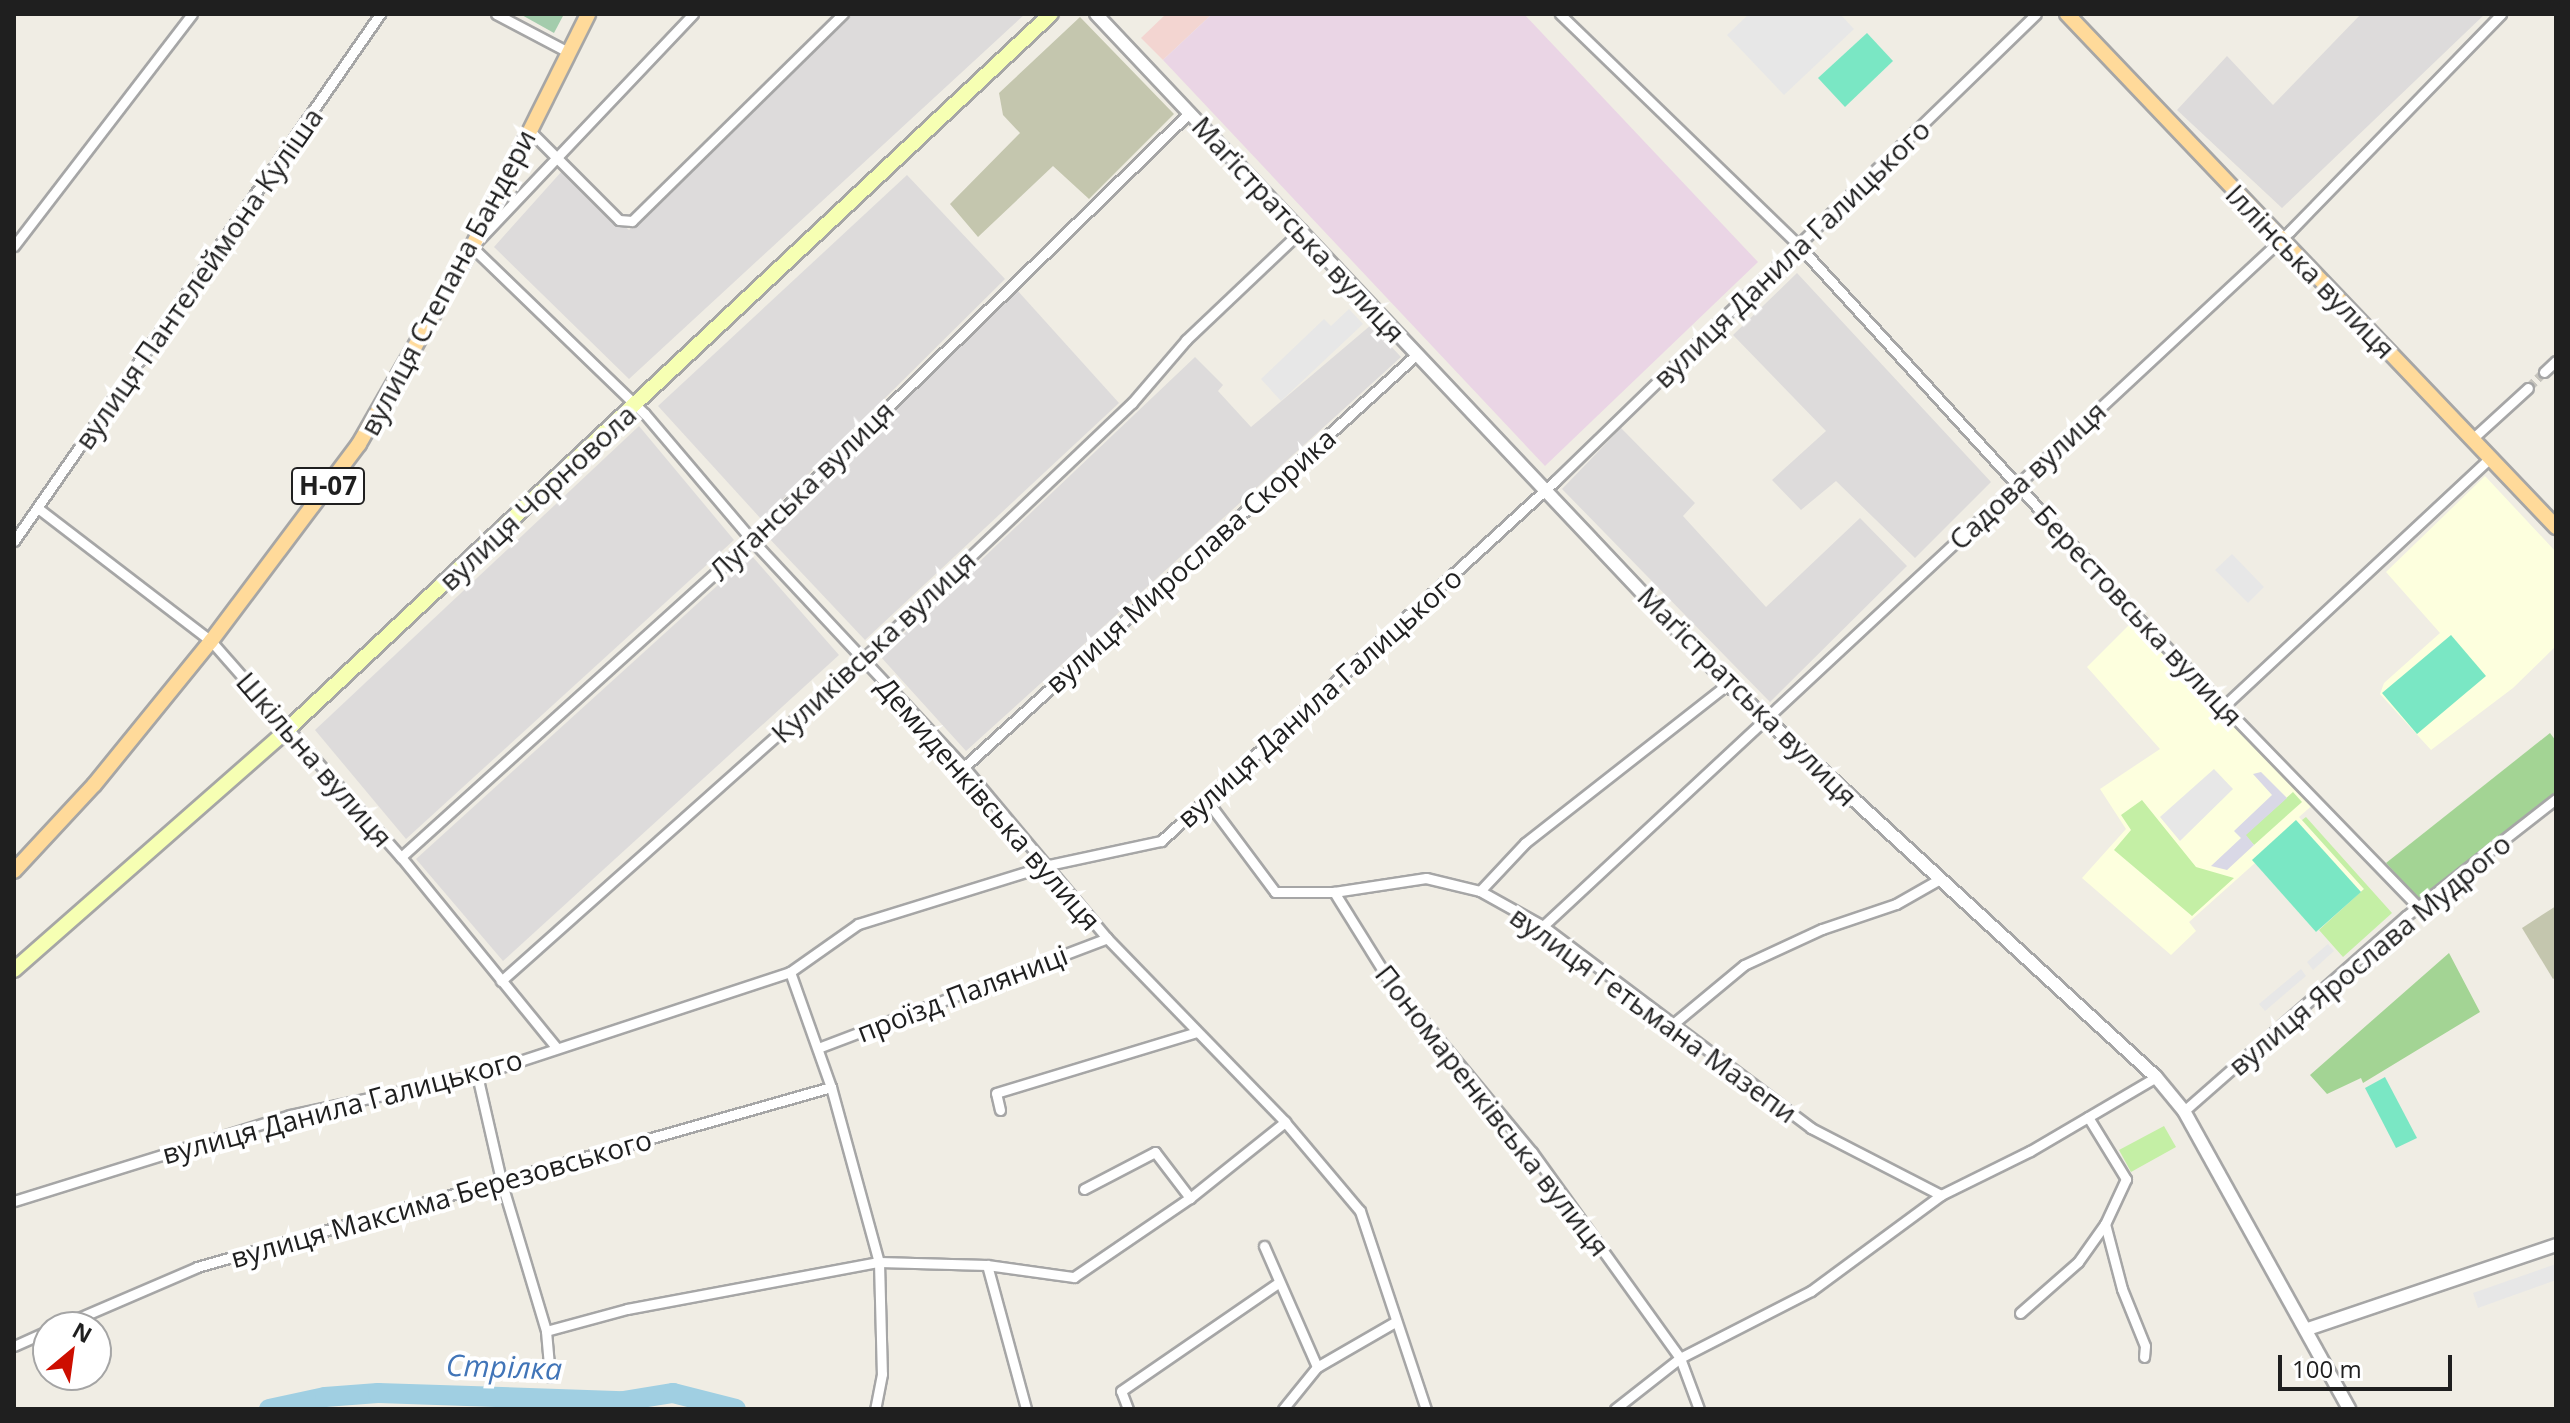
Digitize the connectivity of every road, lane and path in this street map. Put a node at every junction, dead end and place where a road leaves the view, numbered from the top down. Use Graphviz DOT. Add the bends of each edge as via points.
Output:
graph roads {
  1 [pos="192,14"];
  2 [pos="380,14"];
  3 [pos="496,14"];
  4 [pos="588,14"];
  5 [pos="693,14"];
  6 [pos="843,14"];
  7 [pos="1051,14"];
  8 [pos="1096,14"];
  9 [pos="1560,14"];
  10 [pos="2036,14"];
  11 [pos="2067,14"];
  12 [pos="2501,14"];
  13 [pos="568,52"];
  14 [pos="1190,112"];
  15 [pos="530,131"];
  16 [pos="556,161"];
  17 [pos="1302,230"];
  18 [pos="2281,240"];
  19 [pos="14,246"];
  20 [pos="1799,246"];
  21 [pos="472,247"];
  22 [pos="1417,354"];
  23 [pos="2556,361"];
  24 [pos="2544,372"];
  25 [pos="2528,388"];
  26 [pos="637,405"];
  27 [pos="2471,440"];
  28 [pos="2489,459"];
  29 [pos="2016,485"];
  30 [pos="1547,489"];
  31 [pos="39,509"];
  32 [pos="2556,527"];
  33 [pos="752,540"];
  34 [pos="14,541"];
  35 [pos="211,641"];
  36 [pos="863,659"];
  37 [pos="1728,684"];
  38 [pos="2224,706"];
  39 [pos="1766,719"];
  40 [pos="289,728"];
  41 [pos="964,767"];
  42 [pos="2556,799"];
  43 [pos="1208,802"];
  44 [pos="401,857"];
  45 [pos="1049,865"];
  46 [pos="14,871"];
  47 [pos="1938,880"];
  48 [pos="1480,891"];
  49 [pos="1334,892"];
  50 [pos="2418,907"];
  51 [pos="1543,926"];
  52 [pos="1107,938"];
  53 [pos="14,970"];
  54 [pos="790,972"];
  55 [pos="501,981"];
  56 [pos="1673,1024"];
  57 [pos="1197,1032"];
  58 [pos="555,1046"];
  59 [pos="818,1048"];
  60 [pos="477,1075"];
  61 [pos="2156,1077"];
  62 [pos="831,1087"];
  63 [pos="1000,1110"];
  64 [pos="2184,1111"];
  65 [pos="2088,1117"];
  66 [pos="1285,1122"];
  67 [pos="502,1184"];
  68 [pos="1084,1189"];
  69 [pos="1941,1195"];
  70 [pos="1190,1198"];
  71 [pos="14,1201"];
  72 [pos="2105,1224"];
  73 [pos="2556,1245"];
  74 [pos="1264,1246"];
  75 [pos="879,1262"];
  76 [pos="987,1265"];
  77 [pos="1278,1283"];
  78 [pos="95,1311"];
  79 [pos="2020,1313"];
  80 [pos="1395,1322"];
  81 [pos="2308,1329"];
  82 [pos="546,1331"];
  83 [pos="2144,1357"];
  84 [pos="1680,1358"];
  85 [pos="1317,1367"];
  86 [pos="550,1377"];
  87 [pos="875,1409"];
  88 [pos="1026,1409"];
  89 [pos="1128,1409"];
  90 [pos="1283,1409"];
  91 [pos="1426,1409"];
  92 [pos="1615,1409"];
  93 [pos="1699,1409"];
  94 [pos="2349,1409"];
  1 -- 19 [label="street"];
  2 -- 31 [label="street, вулиця Пантелеймона Куліша"];
  3 -- 13 [label="street"];
  4 -- 13 [label="main road, вулиця Степана Бандери / Н-07"];
  5 -- 16 [label="street"];
  6 -- 16 [label="street" via="632,221 619,220"];
  7 -- 26 [label="main road, вулиця Чорновола"];
  8 -- 14 [label="street, Маґістратська вулиця"];
  9 -- 20 [label="street, Берестовська вулиця"];
  10 -- 20 [label="street, вулиця Данила Галицького"];
  11 -- 18 [label="main road, Іллінська вулиця"];
  12 -- 18 [label="street, Садова вулиця"];
  13 -- 15 [label="main road, вулиця Степана Бандери / Н-07"];
  14 -- 17 [label="street, Маґістратська вулиця"];
  14 -- 33 [label="street, Луганська вулиця"];
  15 -- 16 [label="street"];
  15 -- 21 [label="main road, вулиця Степана Бандери / Н-07"];
  16 -- 21 [label="street"];
  17 -- 22 [label="street, Маґістратська вулиця"];
  17 -- 36 [label="street, Куликівська вулиця" via="1186,340 1132,403"];
  18 -- 27 [label="main road, Іллінська вулиця"];
  18 -- 29 [label="street, Садова вулиця"];
  20 -- 29 [label="street, Берестовська вулиця"];
  20 -- 30 [label="street, вулиця Данила Галицького"];
  21 -- 26 [label="street, Демиденківська вулиця"];
  21 -- 35 [label="main road, вулиця Степана Бандери / Н-07" via="359,444"];
  22 -- 30 [label="street, Маґістратська вулиця"];
  22 -- 41 [label="street, вулиця Мирослава Скорика"];
  23 -- 24 [label="street"];
  25 -- 27 [label="street"];
  26 -- 33 [label="street, Демиденківська вулиця"];
  26 -- 40 [label="main road, вулиця Чорновола"];
  27 -- 28 [label="main road, Іллінська вулиця"];
  28 -- 32 [label="main road, Іллінська вулиця"];
  28 -- 38 [label="street"];
  29 -- 38 [label="street, Берестовська вулиця"];
  29 -- 39 [label="street, Садова вулиця"];
  30 -- 37 [label="street, Маґістратська вулиця"];
  30 -- 43 [label="street, вулиця Данила Галицького"];
  31 -- 34 [label="street, вулиця Пантелеймона Куліша"];
  31 -- 35 [label="street, Шкільна вулиця"];
  33 -- 36 [label="street, Демиденківська вулиця"];
  33 -- 44 [label="street, Луганська вулиця"];
  35 -- 40 [label="street, Шкільна вулиця"];
  35 -- 46 [label="main road, вулиця Степана Бандери / Н-07" via="94,785"];
  36 -- 41 [label="street, Демиденківська вулиця"];
  36 -- 55 [label="street, Куликівська вулиця"];
  37 -- 39 [label="street, Маґістратська вулиця"];
  37 -- 48 [label="street" via="1525,843"];
  38 -- 50 [label="street, Берестовська вулиця"];
  39 -- 47 [label="street, Маґістратська вулиця"];
  39 -- 51 [label="street, Садова вулиця"];
  40 -- 44 [label="street, Шкільна вулиця"];
  40 -- 53 [label="main road, вулиця Чорновола"];
  41 -- 45 [label="street, Демиденківська вулиця"];
  42 -- 50 [label="street, вулиця Ярослава Мудрого"];
  43 -- 45 [label="street, вулиця Данила Галицького" via="1161,841"];
  43 -- 49 [label="street, вулиця Гетьмана Мазепи" via="1275,892"];
  44 -- 55 [label="street, Шкільна вулиця"];
  45 -- 52 [label="street, Демиденківська вулиця"];
  45 -- 54 [label="street, вулиця Данила Галицького" via="858,924"];
  47 -- 56 [label="street" via="1896,904 1822,929 1744,965"];
  47 -- 61 [label="street, Маґістратська вулиця"];
  48 -- 49 [label="street, вулиця Гетьмана Мазепи" via="1426,878"];
  48 -- 51 [label="street, вулиця Гетьмана Мазепи"];
  49 -- 84 [label="street, Пономаренківська вулиця" via="1387,977 1532,1152"];
  50 -- 64 [label="street, вулиця Ярослава Мудрого"];
  51 -- 56 [label="street, вулиця Гетьмана Мазепи"];
  52 -- 57 [label="street, Демиденківська вулиця"];
  52 -- 59 [label="street, проїзд Паляниці"];
  54 -- 58 [label="street, вулиця Данила Галицького"];
  54 -- 59 [label="street"];
  55 -- 58 [label="street, Шкільна вулиця"];
  56 -- 69 [label="street, вулиця Гетьмана Мазепи" via="1811,1128"];
  57 -- 63 [label="street" via="996,1093"];
  57 -- 66 [label="street, Демиденківська вулиця"];
  58 -- 60 [label="street, вулиця Данила Галицького"];
  59 -- 62 [label="street"];
  60 -- 67 [label="street"];
  60 -- 71 [label="street, вулиця Данила Галицького" via="290,1115"];
  61 -- 64 [label="street, Маґістратська вулиця"];
  61 -- 65 [label="street"];
  62 -- 67 [label="street, вулиця Максима Березовського"];
  62 -- 75 [label="street"];
  64 -- 81 [label="street, Маґістратська вулиця"];
  65 -- 69 [label="street"];
  65 -- 72 [label="street" via="2126,1179"];
  66 -- 70 [label="street"];
  66 -- 80 [label="street, Демиденківська вулиця" via="1360,1211"];
  67 -- 78 [label="street, вулиця Максима Березовського" via="197,1267"];
  67 -- 82 [label="street"];
  68 -- 70 [label="street" via="1155,1152"];
  69 -- 84 [label="street" via="1811,1291"];
  70 -- 76 [label="street" via="1074,1277"];
  72 -- 79 [label="street" via="2078,1262"];
  72 -- 83 [label="street" via="2122,1289 2145,1346"];
  73 -- 81 [label="street"];
  74 -- 77 [label="street"];
  75 -- 76 [label="street"];
  75 -- 82 [label="street" via="627,1309"];
  75 -- 87 [label="street" via="882,1374"];
  76 -- 88 [label="street"];
  77 -- 85 [label="street"];
  77 -- 89 [label="street" via="1121,1391"];
  80 -- 85 [label="street"];
  80 -- 91 [label="street, Демиденківська вулиця"];
  81 -- 94 [label="street, Маґістратська вулиця"];
  82 -- 86 [label="street"];
  84 -- 92 [label="street"];
  84 -- 93 [label="street, Пономаренківська вулиця"];
  85 -- 90 [label="street"];
}
